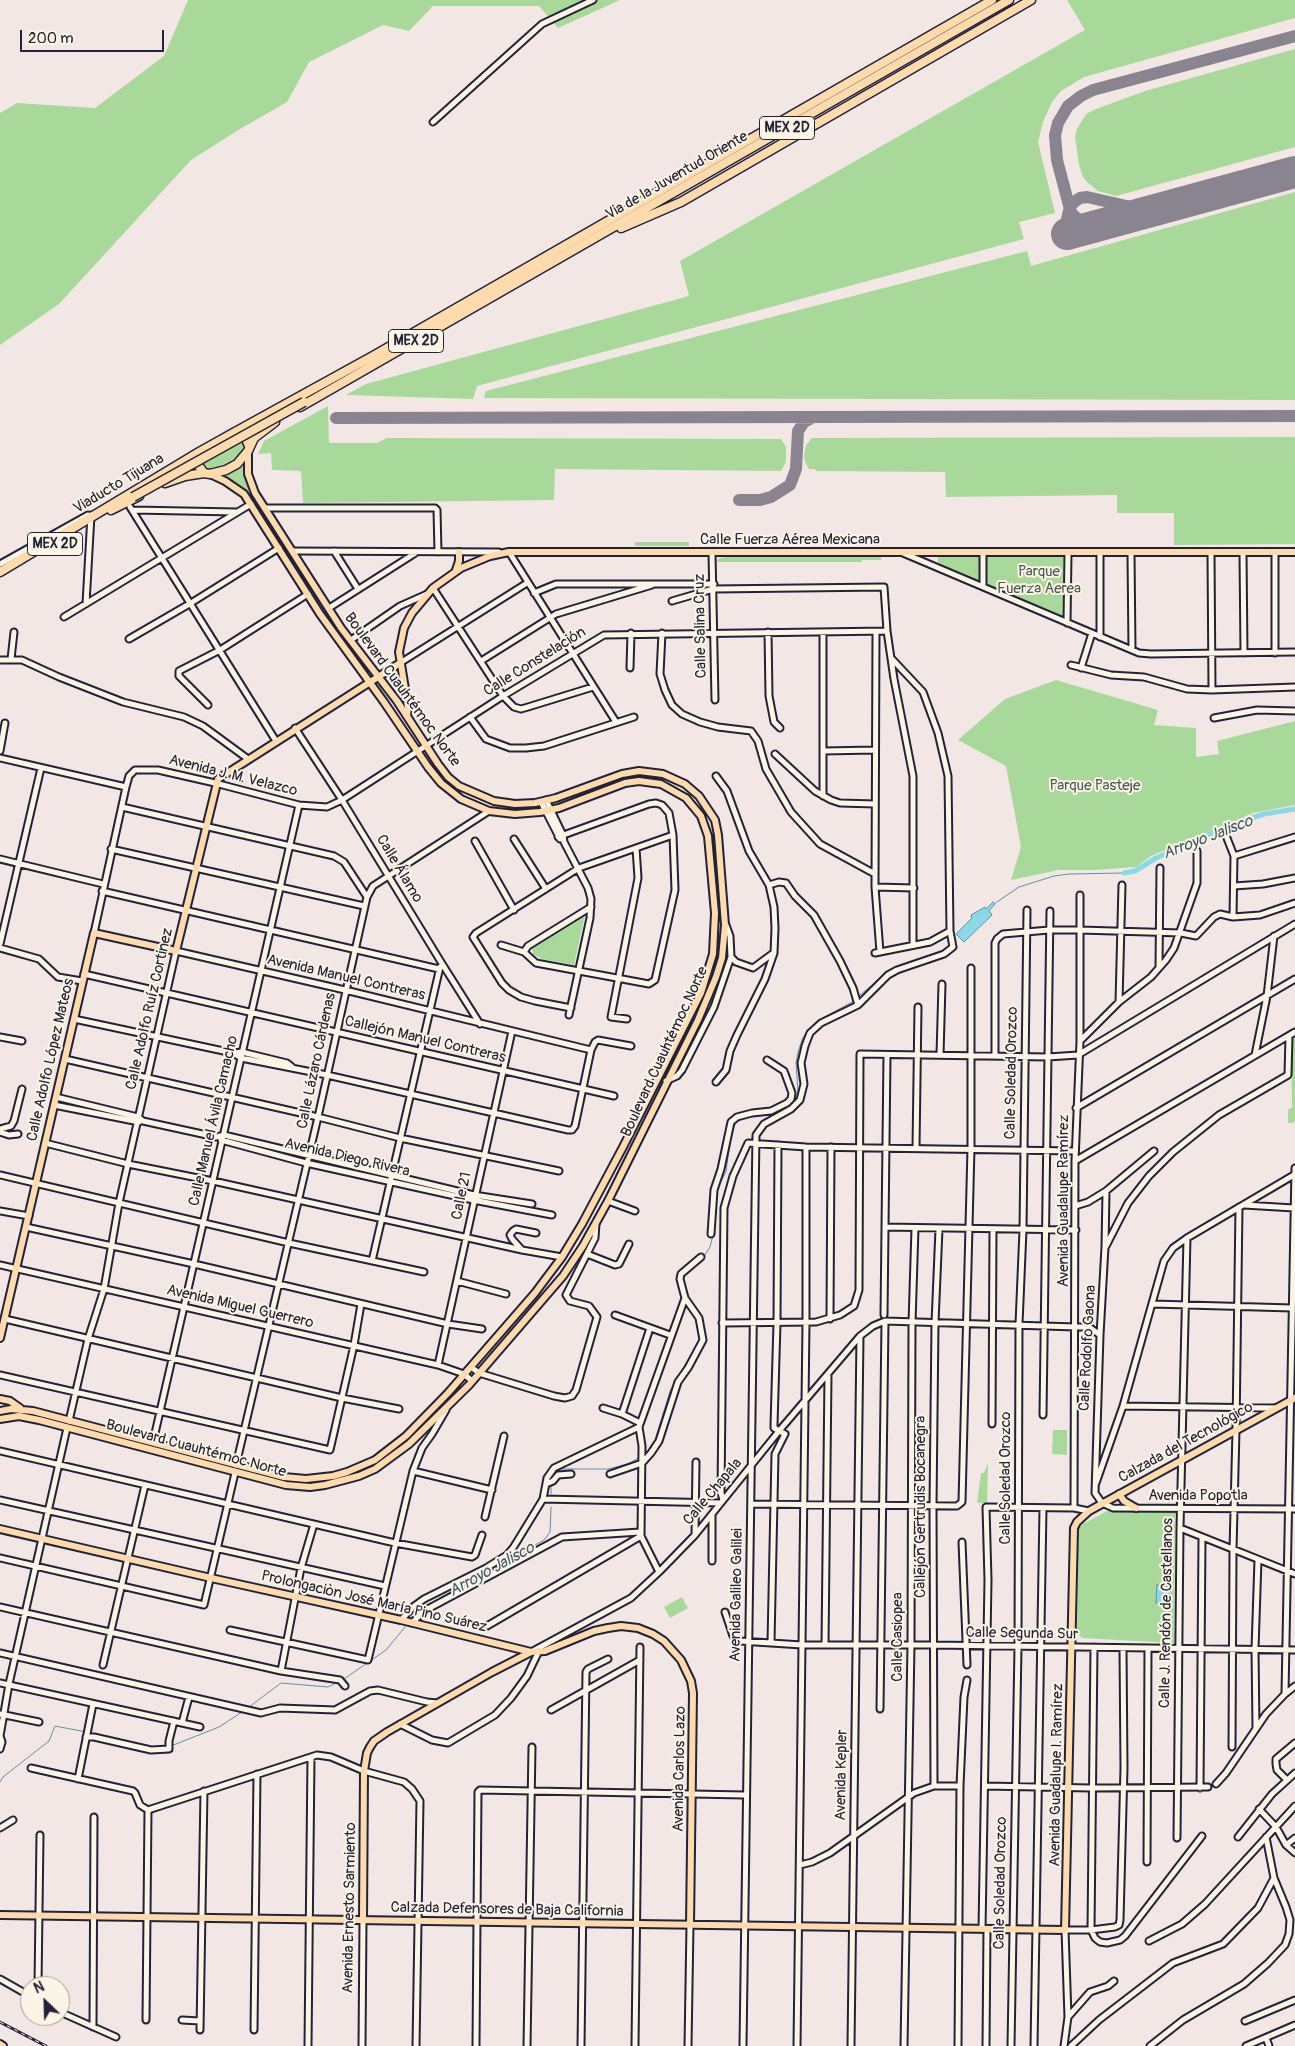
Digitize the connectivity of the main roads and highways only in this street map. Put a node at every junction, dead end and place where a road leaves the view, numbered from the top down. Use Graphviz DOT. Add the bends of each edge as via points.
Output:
graph roads {
  1 [pos="992,0"];
  2 [pos="1009,0"];
  3 [pos="1031,0"];
  4 [pos="593,240"];
  5 [pos="342,384"];
  6 [pos="235,432"];
  7 [pos="248,448"];
  8 [pos="201,451"];
  9 [pos="207,473"];
  10 [pos="110,510"];
  11 [pos="459,552"];
  12 [pos="1295,552"];
  13 [pos="456,570"];
  14 [pos="0,572"];
  15 [pos="0,577"];
  16 [pos="400,664"];
  17 [pos="379,677"];
  18 [pos="370,682"];
  19 [pos="407,716"];
  20 [pos="94,933"];
  21 [pos="176,951"];
  22 [pos="0,1338"];
  23 [pos="0,1399"];
  24 [pos="1293,1399"];
  25 [pos="22,1409"];
  26 [pos="0,1411"];
  27 [pos="0,1419"];
  28 [pos="68,1424"];
  29 [pos="1120,1494"];
  30 [pos="1136,1508"];
  31 [pos="1088,1511"];
  32 [pos="0,1529"];
  33 [pos="535,1652"];
  34 [pos="364,1771"];
  35 [pos="0,1915"];
  36 [pos="363,1921"];
  37 [pos="690,1925"];
  38 [pos="1066,1930"];
  1 -- 6 [label="highway, Via de la Juventud Oriente / MEX 2D"];
  2 -- 4 [label="highway, Via de la Juventud Oriente / MEX 2D"];
  3 -- 4 [label="highway" via="681,202"];
  4 -- 5 [label="highway, Via de la Juventud Oriente / MEX 2D"];
  5 -- 7 [label="highway, MEX 2D" via="271,424"];
  5 -- 10 [label="highway, Viaducto Tijuana, bridge"];
  6 -- 7 [label="highway" via="245,437"];
  6 -- 8 [label="highway, MEX 2D"];
  7 -- 9 [label="highway, MEX 2D" via="237,464"];
  7 -- 17 [label="main road, Boulevard Cuauhtémoc Norte" via="251,486 350,640"];
  8 -- 9 [label="highway" via="198,465"];
  8 -- 14 [label="highway, Viaducto Tijuana / MEX 2D"];
  9 -- 10 [label="highway, MEX 2D" via="175,478"];
  9 -- 18 [label="main road, Boulevard Cuauhtémoc Norte" via="238,489 251,504 332,633"];
  10 -- 15 [label="highway, Viaducto Tijuana / MEX 2D"];
  11 -- 13 [label="main road"];
  12 -- 13 [label="main road, Calle Fuerza Aérea Mexicana" via="510,552 480,559"];
  13 -- 16 [label="main road, Calle Fuerza Aérea Mexicana" via="433,588 412,613 399,647"];
  16 -- 17 [label="main road"];
  16 -- 19 [label="main road, Calle Fuerza Aérea Mexicana"];
  17 -- 18 [label="main road"];
  17 -- 19 [label="main road, Boulevard Cuauhtémoc Norte"];
  18 -- 21 [label="main road, Calle Adolfo Ruíz Cortinez" via="222,775 216,783"];
  18 -- 28 [label="main road, Boulevard Cuauhtémoc Norte" via="434,776 461,799 489,811 515,814 548,811 625,783 652,781 672,788 691,802 705,823 715,914 713,954 701,993 562,1258 471,1367 417,1425 375,1460 333,1476 296,1479"];
  19 -- 28 [label="main road, Boulevard Cuauhtémoc Norte" via="443,771 464,789 504,803 544,801 639,771 663,774 685,784 699,796 715,820 726,925 716,977 698,1020 608,1201 563,1276 448,1407 400,1452 375,1469 325,1485 297,1487 235,1473"];
  20 -- 21 [label="main road, Avenida Manuel Contreras"];
  20 -- 22 [label="main road, Calle Adolfo López Mateos"];
  23 -- 25 [label="main road"];
  24 -- 29 [label="main road, Calzada del Tecnológico"];
  25 -- 26 [label="main road, Boulevard Cuauhtémoc Norte"];
  25 -- 28 [label="main road, Boulevard Cuauhtémoc Norte"];
  27 -- 28 [label="main road, Boulevard Cuauhtémoc Norte" via="19,1416"];
  29 -- 30 [label="main road" via="1124,1501"];
  29 -- 31 [label="main road, Calzada del Tecnológico"];
  31 -- 38 [label="main road, Avenida Guadalupe I. Ramírez" via="1074,1528"];
  32 -- 33 [label="main road, Prolongaciòn José María Pino Suárez"];
  33 -- 34 [label="main road, Calle Chapala" via="437,1703 374,1741 367,1753"];
  33 -- 37 [label="main road, Avenida Carlos Lazo" via="594,1631 621,1626 653,1634 681,1660 691,1681 693,1703"];
  34 -- 36 [label="main road, Avenida Ernesto Sarmiento"];
  35 -- 36 [label="main road, Calzada Defensores de Baja California"];
  36 -- 37 [label="main road, Calzada Defensores de Baja California"];
  37 -- 38 [label="main road, Calzada Defensores de Baja California"];
}
